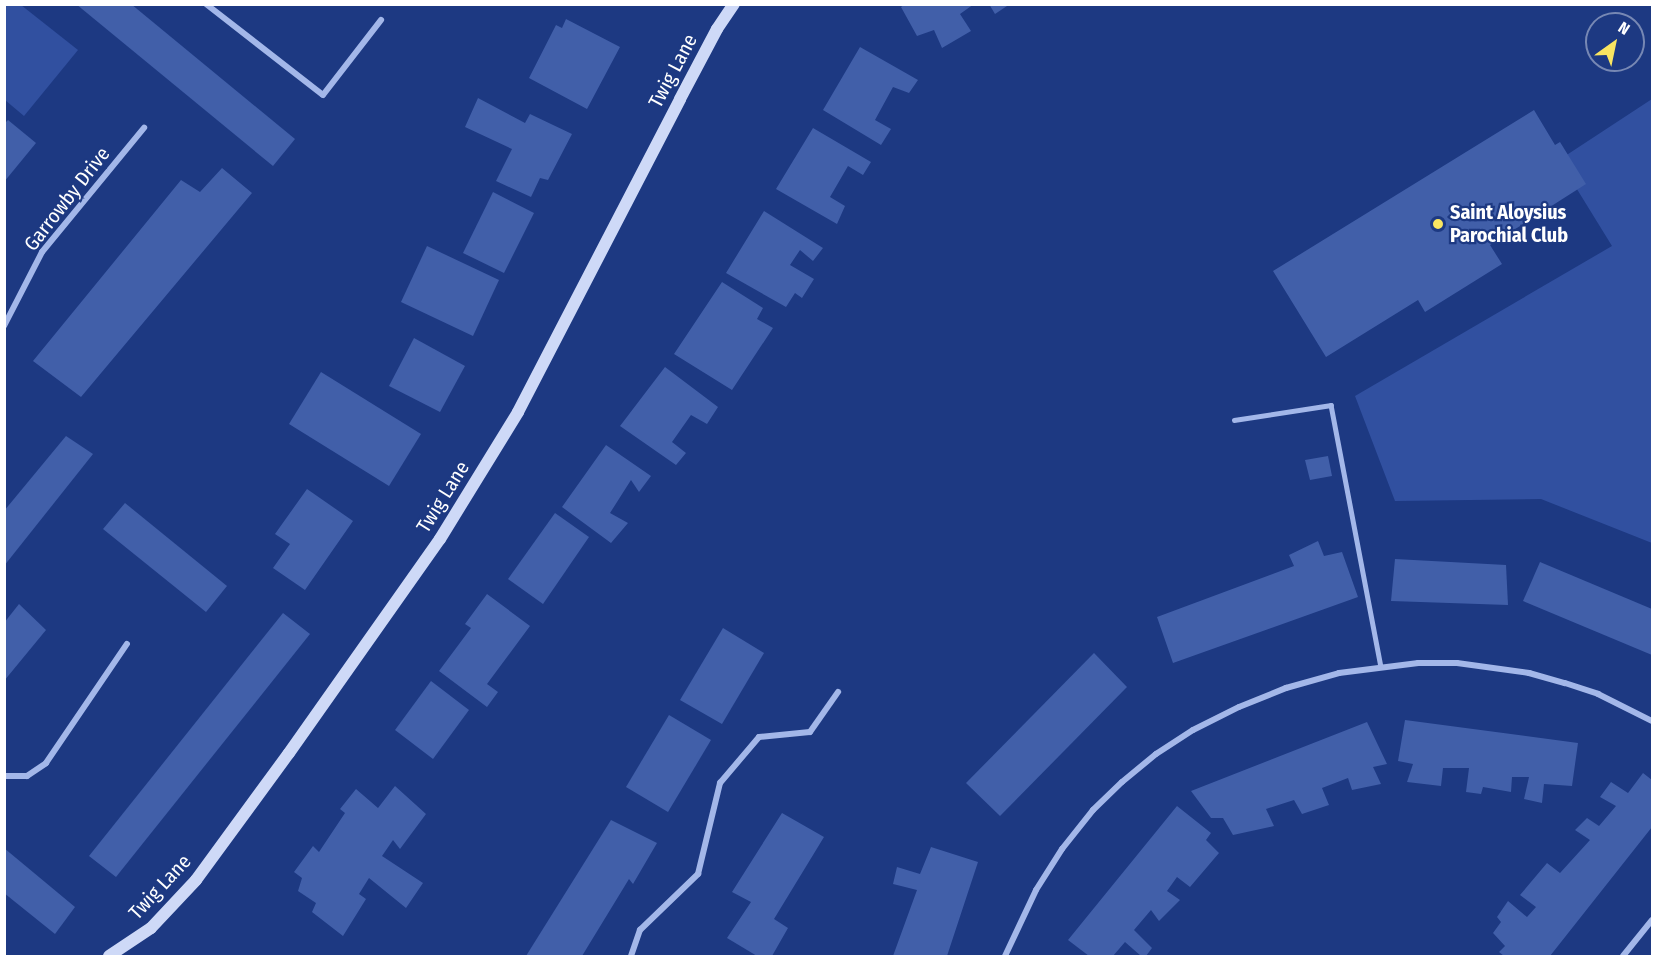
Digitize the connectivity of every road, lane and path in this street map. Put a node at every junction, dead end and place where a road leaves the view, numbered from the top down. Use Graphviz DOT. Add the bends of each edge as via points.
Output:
graph roads {
  1 [pos="206,4"];
  2 [pos="734,4"];
  3 [pos="381,20"];
  4 [pos="144,128"];
  5 [pos="4,326"];
  6 [pos="1234,420"];
  7 [pos="127,644"];
  8 [pos="1381,666"];
  9 [pos="838,692"];
  10 [pos="1653,721"];
  11 [pos="4,776"];
  12 [pos="1653,920"];
  13 [pos="109,957"];
  14 [pos="632,957"];
  15 [pos="1005,957"];
  16 [pos="1623,957"];
  1 -- 3 [label="street" via="323,95"];
  2 -- 13 [label="street, Twig Lane" via="717,29 518,412 440,539 196,880 151,928"];
  4 -- 5 [label="street, Garrowby Drive" via="42,252"];
  6 -- 8 [label="lane" via="1330,405"];
  7 -- 11 [label="street" via="46,764 27,776"];
  8 -- 10 [label="street" via="1457,663 1528,673 1598,694"];
  8 -- 15 [label="street" via="1286,688 1193,730 1155,754 1093,810 1062,849 1036,890"];
  9 -- 14 [label="street" via="810,732 759,737 720,783 698,874 640,930"];
  12 -- 16 [label="street"];
}
